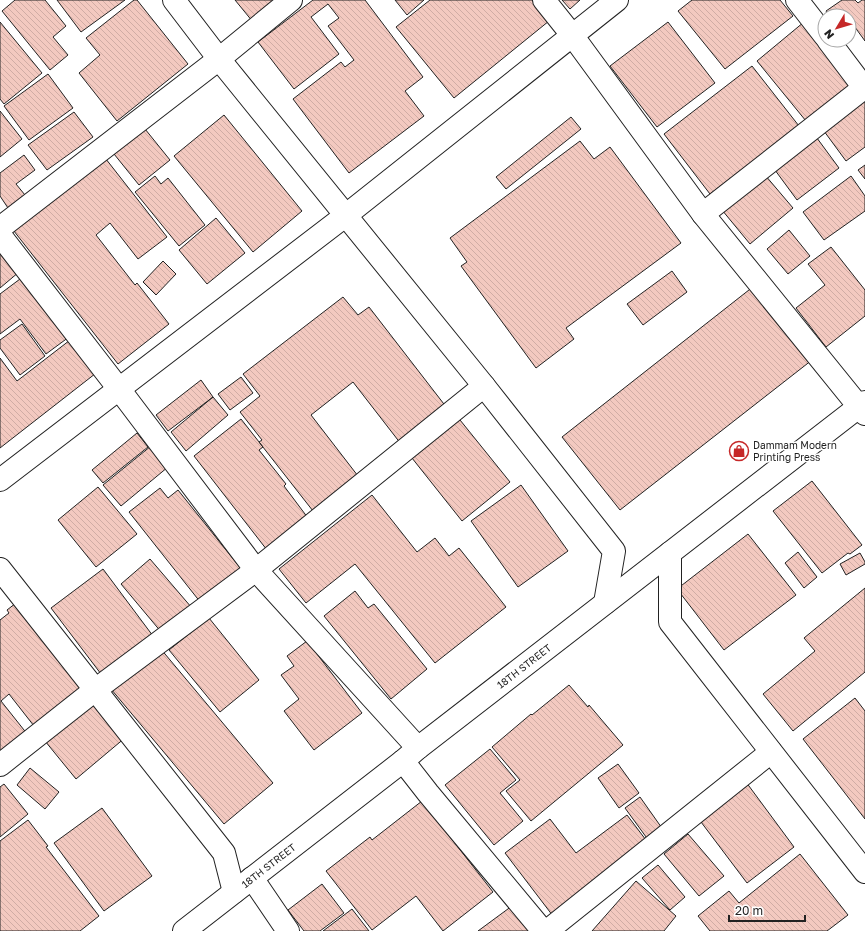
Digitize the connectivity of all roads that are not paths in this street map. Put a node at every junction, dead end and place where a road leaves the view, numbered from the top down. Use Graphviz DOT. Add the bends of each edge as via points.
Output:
graph roads {
  1 [pos="174,0"];
  2 [pos="291,0"];
  3 [pos="544,0"];
  4 [pos="617,0"];
  5 [pos="797,0"];
  6 [pos="817,26"];
  7 [pos="572,36"];
  8 [pos="834,48"];
  9 [pos="219,59"];
  10 [pos="865,88"];
  11 [pos="703,214"];
  12 [pos="345,216"];
  13 [pos="0,228"];
  14 [pos="0,235"];
  15 [pos="484,386"];
  16 [pos="119,389"];
  17 [pos="863,407"];
  18 [pos="0,480"];
  19 [pos="670,553"];
  20 [pos="0,569"];
  21 [pos="256,570"];
  22 [pos="605,603"];
  23 [pos="95,690"];
  24 [pos="771,752"];
  25 [pos="411,755"];
  26 [pos="0,765"];
  27 [pos="865,872"];
  28 [pos="252,878"];
  29 [pos="234,892"];
  30 [pos="184,931"];
  31 [pos="288,931"];
  32 [pos="543,931"];
  33 [pos="547,931"];
  1 -- 9 [label="street"];
  2 -- 9 [label="street"];
  3 -- 7 [label="street"];
  4 -- 7 [label="street"];
  5 -- 6 [label="street"];
  7 -- 11 [label="street"];
  7 -- 12 [label="street"];
  8 -- 10 [label="street"];
  9 -- 12 [label="street"];
  9 -- 13 [label="street"];
  10 -- 11 [label="street"];
  11 -- 17 [label="street"];
  12 -- 15 [label="street"];
  12 -- 16 [label="street"];
  14 -- 16 [label="street"];
  15 -- 21 [label="street"];
  15 -- 22 [label="street" via="614,551"];
  16 -- 18 [label="street"];
  16 -- 21 [label="street"];
  17 -- 19 [label="street, 18TH STREET"];
  19 -- 22 [label="street, 18TH STREET"];
  19 -- 24 [label="street" via="670,622"];
  20 -- 23 [label="street"];
  21 -- 23 [label="street"];
  21 -- 25 [label="street"];
  22 -- 25 [label="street, 18TH STREET"];
  23 -- 26 [label="street"];
  23 -- 29 [label="street" via="224,853"];
  24 -- 27 [label="street"];
  24 -- 33 [label="street"];
  25 -- 28 [label="street, 18TH STREET"];
  25 -- 32 [label="street" via="428,793"];
  28 -- 29 [label="street, 18TH STREET"];
  28 -- 31 [label="street"];
  29 -- 30 [label="street, 18TH STREET"];
}
